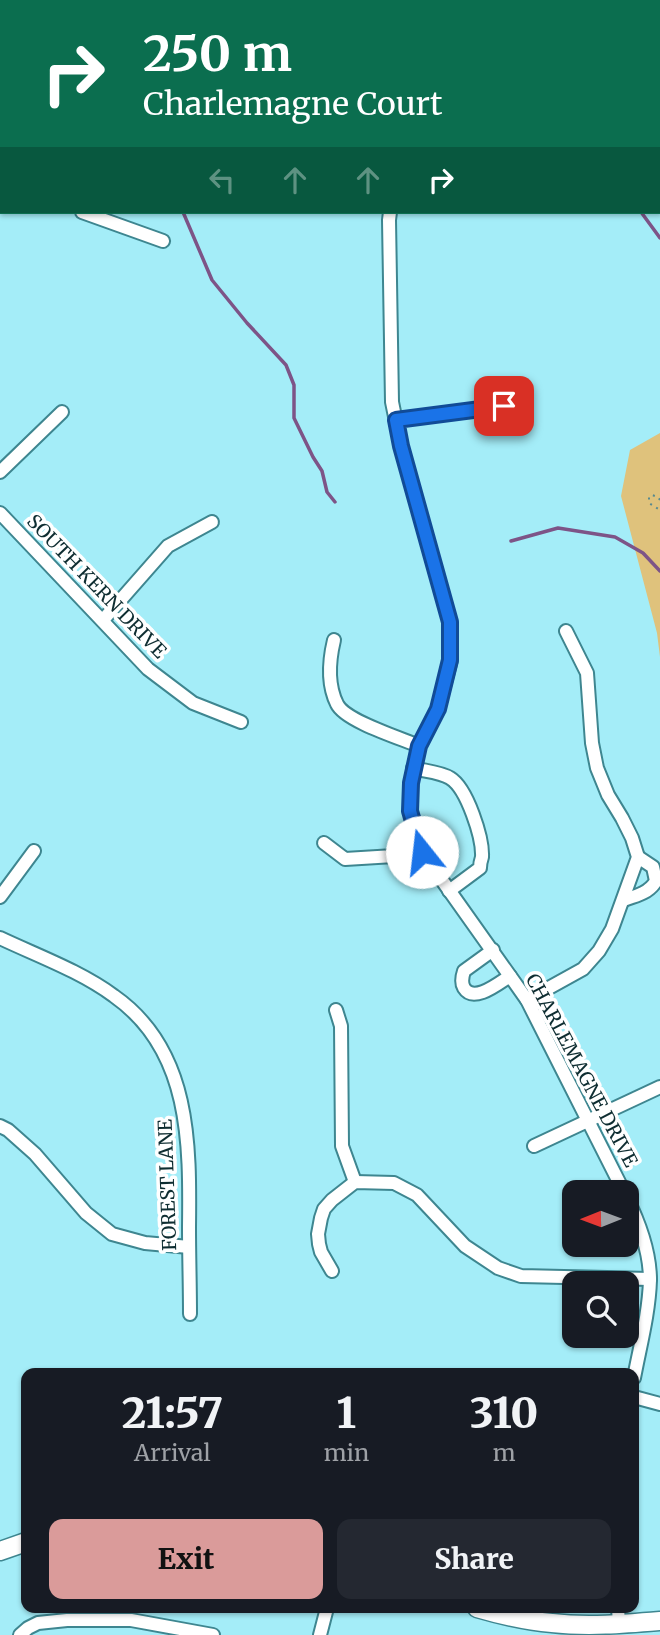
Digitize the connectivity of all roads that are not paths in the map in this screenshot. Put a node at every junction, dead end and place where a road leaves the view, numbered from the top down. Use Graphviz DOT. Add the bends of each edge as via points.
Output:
graph roads {
  1 [pos="88,214"];
  2 [pos="390,214"];
  3 [pos="163,241"];
  4 [pos="504,406"];
  5 [pos="62,412"];
  6 [pos="396,420"];
  7 [pos="0,472"];
  8 [pos="0,513"];
  9 [pos="212,522"];
  10 [pos="103,620"];
  11 [pos="566,631"];
  12 [pos="334,640"];
  13 [pos="241,722"];
  14 [pos="419,746"];
  15 [pos="413,768"];
  16 [pos="324,843"];
  17 [pos="34,851"];
  18 [pos="422,852"];
  19 [pos="638,857"];
  20 [pos="449,891"];
  21 [pos="0,897"];
  22 [pos="623,900"];
  23 [pos="0,938"];
  24 [pos="493,950"];
  25 [pos="510,976"];
  26 [pos="527,1000"];
  27 [pos="336,1010"];
  28 [pos="660,1087"];
  29 [pos="588,1120"];
  30 [pos="0,1126"];
  31 [pos="534,1146"];
  32 [pos="618,1180"];
  33 [pos="355,1182"];
  34 [pos="639,1225"];
  35 [pos="189,1247"];
  36 [pos="332,1271"];
  37 [pos="650,1279"];
  38 [pos="190,1314"];
  39 [pos="636,1368"];
  40 [pos="639,1398"];
  41 [pos="660,1404"];
  42 [pos="21,1544"];
  43 [pos="0,1551"];
  44 [pos="326,1613"];
  45 [pos="502,1613"];
  46 [pos="619,1616"];
  47 [pos="660,1621"];
  48 [pos="170,1632"];
  49 [pos="20,1635"];
  50 [pos="213,1635"];
  51 [pos="320,1635"];
  1 -- 3 [label="street"];
  2 -- 6 [label="street, CHARLEMAGNE DRIVE"];
  4 -- 6 [label="street"];
  5 -- 7 [label="street"];
  6 -- 14 [label="street, CHARLEMAGNE DRIVE" via="450,622 450,660 438,709"];
  8 -- 10 [label="street, SOUTH KERN DRIVE"];
  9 -- 10 [label="street" via="168,546"];
  10 -- 13 [label="street, SOUTH KERN DRIVE" via="148,669 193,703"];
  11 -- 19 [label="street" via="587,673 597,768"];
  12 -- 14 [label="street" via="329,662 338,707 354,719"];
  14 -- 15 [label="street, CHARLEMAGNE DRIVE"];
  15 -- 18 [label="street, CHARLEMAGNE DRIVE" via="410,811"];
  15 -- 20 [label="street" via="456,783 466,795 477,830 480,867"];
  16 -- 18 [label="street" via="345,859"];
  17 -- 21 [label="street"];
  18 -- 20 [label="street, CHARLEMAGNE DRIVE"];
  19 -- 22 [label="street"];
  19 -- 22 [label="street" via="653,867 656,881 648,890"];
  20 -- 24 [label="street, CHARLEMAGNE DRIVE"];
  22 -- 26 [label="street" via="612,929 583,969"];
  23 -- 35 [label="street, FOREST LANE" via="115,996 140,1017 167,1056 183,1105 190,1165"];
  24 -- 25 [label="street, CHARLEMAGNE DRIVE"];
  24 -- 25 [label="street" via="464,971 465,989 484,992"];
  25 -- 26 [label="street, CHARLEMAGNE DRIVE"];
  26 -- 29 [label="street, CHARLEMAGNE DRIVE"];
  27 -- 33 [label="street" via="341,1026 342,1146"];
  28 -- 29 [label="street"];
  29 -- 31 [label="street"];
  29 -- 32 [label="street, CHARLEMAGNE DRIVE"];
  30 -- 35 [label="street" via="35,1154 86,1213 112,1234"];
  33 -- 36 [label="street" via="332,1200 321,1217 319,1244"];
  33 -- 37 [label="street" via="394,1183 417,1195 465,1246 498,1268 521,1276"];
  34 -- 37 [label="street, CHARLEMAGNE DRIVE"];
  35 -- 38 [label="street, FOREST LANE"];
  37 -- 39 [label="street, CHARLEMAGNE DRIVE"];
  40 -- 41 [label="street"];
  42 -- 43 [label="main road"];
  44 -- 51 [label="street"];
  45 -- 46 [label="main road" via="552,1623"];
  46 -- 47 [label="main road"];
  48 -- 49 [label="street" via="131,1620 66,1620 38,1623"];
  48 -- 50 [label="street"];
}
